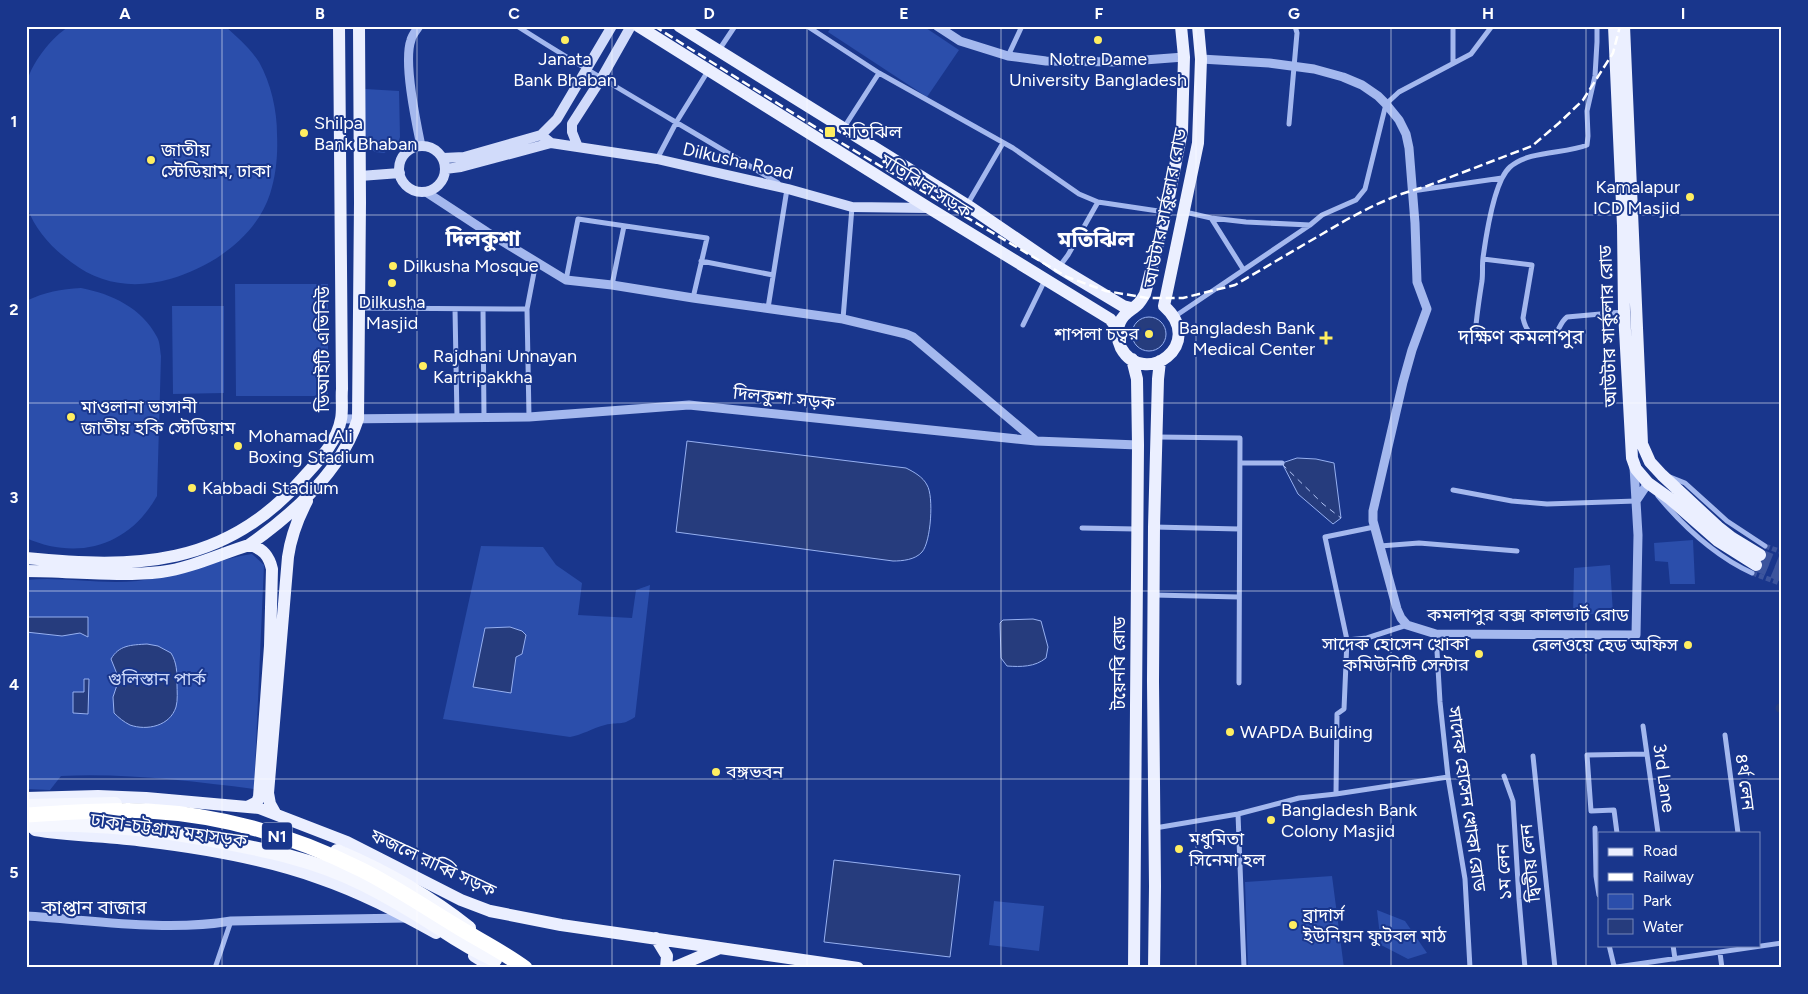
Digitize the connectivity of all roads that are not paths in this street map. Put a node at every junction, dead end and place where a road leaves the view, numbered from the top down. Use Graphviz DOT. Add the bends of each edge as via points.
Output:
graph roads {
  1 [pos="338,26"];
  2 [pos="359,26"];
  3 [pos="419,26"];
  4 [pos="517,26"];
  5 [pos="612,26"];
  6 [pos="631,26"];
  7 [pos="638,26"];
  8 [pos="679,26"];
  9 [pos="735,26"];
  10 [pos="807,26"];
  11 [pos="937,26"];
  12 [pos="1022,26"];
  13 [pos="1181,26"];
  14 [pos="1198,26"];
  15 [pos="1295,26"];
  16 [pos="1453,26"];
  17 [pos="1492,26"];
  18 [pos="1596,26"];
  19 [pos="1614,26"];
  20 [pos="1624,26"];
  21 [pos="719,50"];
  22 [pos="1008,56"];
  23 [pos="1184,57"];
  24 [pos="1201,60"];
  25 [pos="1453,64"];
  26 [pos="1294,67"];
  27 [pos="587,70"];
  28 [pos="708,71"];
  29 [pos="879,72"];
  30 [pos="601,78"];
  31 [pos="1386,104"];
  32 [pos="677,121"];
  33 [pos="1289,124"];
  34 [pos="843,129"];
  35 [pos="541,135"];
  36 [pos="1003,143"];
  37 [pos="551,144"];
  38 [pos="421,146"];
  39 [pos="578,147"];
  40 [pos="443,158"];
  41 [pos="656,159"];
  42 [pos="446,169"];
  43 [pos="400,173"];
  44 [pos="339,176"];
  45 [pos="360,176"];
  46 [pos="1502,178"];
  47 [pos="788,189"];
  48 [pos="1412,191"];
  49 [pos="426,192"];
  50 [pos="1098,202"];
  51 [pos="360,203"];
  52 [pos="340,204"];
  53 [pos="967,205"];
  54 [pos="852,207"];
  55 [pos="929,208"];
  56 [pos="1166,212"];
  57 [pos="1184,212"];
  58 [pos="1212,218"];
  59 [pos="1310,225"];
  60 [pos="624,226"];
  61 [pos="1483,259"];
  62 [pos="701,261"];
  63 [pos="536,262"];
  64 [pos="1058,267"];
  65 [pos="1243,269"];
  66 [pos="773,275"];
  67 [pos="1045,279"];
  68 [pos="566,280"];
  69 [pos="612,284"];
  70 [pos="693,298"];
  71 [pos="1135,306"];
  72 [pos="359,308"];
  73 [pos="768,308"];
  74 [pos="455,309"];
  75 [pos="483,309"];
  76 [pos="527,309"];
  77 [pos="1624,312"];
  78 [pos="1174,317"];
  79 [pos="843,319"];
  80 [pos="1023,326"];
  81 [pos="1118,329"];
  82 [pos="1475,338"];
  83 [pos="1132,359"];
  84 [pos="1160,367"];
  85 [pos="1135,372"];
  86 [pos="529,417"];
  87 [pos="458,418"];
  88 [pos="484,418"];
  89 [pos="341,419"];
  90 [pos="358,419"];
  91 [pos="1156,437"];
  92 [pos="334,438"];
  93 [pos="1036,441"];
  94 [pos="1138,445"];
  95 [pos="346,446"];
  96 [pos="1240,463"];
  97 [pos="1282,463"];
  98 [pos="1634,464"];
  99 [pos="1662,475"];
  100 [pos="1648,482"];
  101 [pos="1453,490"];
  102 [pos="312,492"];
  103 [pos="1636,501"];
  104 [pos="1154,526"];
  105 [pos="1374,526"];
  106 [pos="1082,528"];
  107 [pos="1137,529"];
  108 [pos="1239,529"];
  109 [pos="249,545"];
  110 [pos="1379,546"];
  111 [pos="1517,551"];
  112 [pos="26,558"];
  113 [pos="26,571"];
  114 [pos="1154,596"];
  115 [pos="1239,597"];
  116 [pos="1407,625"];
  117 [pos="1436,634"];
  118 [pos="1347,640"];
  119 [pos="1238,683"];
  120 [pos="1643,726"];
  121 [pos="1725,735"];
  122 [pos="1647,754"];
  123 [pos="1533,756"];
  124 [pos="1504,776"];
  125 [pos="1448,777"];
  126 [pos="1336,794"];
  127 [pos="26,798"];
  128 [pos="26,806"];
  129 [pos="247,807"];
  130 [pos="275,813"];
  131 [pos="1238,814"];
  132 [pos="26,815"];
  133 [pos="26,819"];
  134 [pos="26,827"];
  135 [pos="1155,828"];
  136 [pos="1595,828"];
  137 [pos="1617,832"];
  138 [pos="1658,832"];
  139 [pos="1738,832"];
  140 [pos="1597,869"];
  141 [pos="1598,882"];
  142 [pos="26,916"];
  143 [pos="408,918"];
  144 [pos="231,921"];
  145 [pos="656,938"];
  146 [pos="1782,943"];
  147 [pos="1760,945"];
  148 [pos="1609,946"];
  149 [pos="1673,946"];
  150 [pos="1752,946"];
  151 [pos="722,947"];
  152 [pos="1720,953"];
  153 [pos="1675,959"];
  154 [pos="499,962"];
  155 [pos="1655,965"];
  156 [pos="1612,967"];
  157 [pos="215,968"];
  158 [pos="524,968"];
  159 [pos="666,968"];
  160 [pos="674,968"];
  161 [pos="858,968"];
  162 [pos="1134,968"];
  163 [pos="1154,968"];
  164 [pos="1244,968"];
  165 [pos="1470,968"];
  166 [pos="1525,968"];
  167 [pos="1555,968"];
  168 [pos="1722,968"];
  1 -- 44 [label="main road, ডিআইটি এভিনিউ"];
  2 -- 45 [label="main road, ডিআইটি এভিনিউ"];
  3 -- 38 [label="street" via="410,41 408,58 412,104"];
  4 -- 27 [label="street"];
  5 -- 27 [label="main road"];
  6 -- 30 [label="main road"];
  7 -- 28 [label="main road, মতিঝিল সড়ক"];
  8 -- 21 [label="main road, মতিঝিল সড়ক"];
  9 -- 21 [label="street"];
  10 -- 29 [label="street"];
  11 -- 22 [label="street" via="960,41"];
  12 -- 22 [label="street"];
  13 -- 23 [label="main road, আউটার সার্কুলার রোড"];
  14 -- 24 [label="main road, আউটার সার্কুলার রোড"];
  15 -- 26 [label="street"];
  16 -- 25 [label="street"];
  17 -- 25 [label="street" via="1471,54"];
  18 -- 46 [label="street" via="1595,76 1587,111 1587,146 1528,158 1511,166"];
  19 -- 77 [label="main road, আউটার সার্কুলার রোড"];
  20 -- 99 [label="main road, আউটার সার্কুলার রোড" via="1642,444"];
  21 -- 34 [label="main road, মতিঝিল সড়ক"];
  22 -- 23 [label="street" via="1046,61 1118,62"];
  23 -- 56 [label="main road, আউটার সার্কুলার রোড" via="1182,131"];
  24 -- 26 [label="street, কমলাপুর বক্স কালভার্ট রোড"];
  24 -- 57 [label="main road, আউটার সার্কুলার রোড" via="1198,142"];
  25 -- 31 [label="street" via="1399,92"];
  26 -- 31 [label="street, কমলাপুর বক্স কালভার্ট রোড" via="1343,77 1362,85"];
  26 -- 33 [label="street"];
  27 -- 30 [label="street"];
  27 -- 35 [label="main road" via="557,119"];
  28 -- 32 [label="street"];
  28 -- 55 [label="main road, মতিঝিল সড়ক"];
  29 -- 34 [label="street"];
  29 -- 36 [label="street"];
  30 -- 32 [label="street"];
  30 -- 39 [label="main road" via="572,124"];
  31 -- 48 [label="street, কমলাপুর বক্স কালভার্ট রোড" via="1406,134"];
  31 -- 59 [label="street" via="1362,195 1322,215"];
  32 -- 41 [label="street"];
  32 -- 47 [label="street"];
  34 -- 53 [label="main road, মতিঝিল সড়ক"];
  35 -- 37 [label="main road"];
  35 -- 40 [label="main road" via="464,156"];
  36 -- 50 [label="street" via="1079,194"];
  36 -- 53 [label="street"];
  37 -- 39 [label="main road, Dilkusha Road"];
  37 -- 42 [label="main road"];
  38 -- 40 [label="main road" via="434,149"];
  38 -- 43 [label="main road" via="407,152 400,165"];
  39 -- 41 [label="main road, Dilkusha Road"];
  40 -- 42 [label="main road"];
  41 -- 47 [label="main road, Dilkusha Road"];
  42 -- 49 [label="main road" via="438,186"];
  43 -- 45 [label="main road"];
  43 -- 49 [label="main road" via="412,190"];
  44 -- 45 [label="main road"];
  44 -- 52 [label="main road, ডিআইটি এভিনিউ"];
  45 -- 51 [label="main road, ডিআইটি এভিনিউ"];
  46 -- 48 [label="street"];
  46 -- 61 [label="street" via="1490,218"];
  47 -- 54 [label="main road, Dilkusha Road"];
  47 -- 66 [label="street"];
  48 -- 105 [label="street, কমলাপুর বক্স কালভার্ট রোড" via="1417,282 1427,309 1399,399 1373,511"];
  49 -- 63 [label="street"];
  50 -- 56 [label="street"];
  50 -- 64 [label="street"];
  51 -- 52 [label="main road"];
  51 -- 72 [label="main road, ডিআইটি এভিনিউ"];
  52 -- 89 [label="main road, ডিআইটি এভিনিউ"];
  53 -- 64 [label="main road, মতিঝিল সড়ক"];
  54 -- 55 [label="main road, Dilkusha Road"];
  54 -- 79 [label="street"];
  55 -- 67 [label="main road, মতিঝিল সড়ক"];
  56 -- 71 [label="main road, আউটার সার্কুলার রোড" via="1145,294"];
  57 -- 58 [label="street"];
  57 -- 78 [label="main road, আউটার সার্কুলার রোড" via="1164,306"];
  58 -- 59 [label="street"];
  58 -- 65 [label="street"];
  59 -- 65 [label="street"];
  60 -- 62 [label="street" via="707,238"];
  60 -- 68 [label="street" via="578,219"];
  60 -- 69 [label="street"];
  61 -- 77 [label="street" via="1532,265 1523,318 1531,334 1549,339 1556,336 1562,321 1567,318"];
  61 -- 82 [label="street"];
  62 -- 66 [label="street"];
  62 -- 70 [label="street"];
  63 -- 68 [label="street"];
  63 -- 76 [label="street"];
  64 -- 71 [label="main road, মতিঝিল সড়ক" via="1123,306"];
  65 -- 78 [label="street"];
  66 -- 73 [label="street"];
  67 -- 80 [label="street"];
  67 -- 81 [label="main road, মতিঝিল সড়ক" via="1110,319"];
  68 -- 69 [label="street"];
  69 -- 70 [label="street"];
  70 -- 73 [label="street"];
  71 -- 81 [label="main road" via="1124,314"];
  72 -- 74 [label="street"];
  72 -- 90 [label="main road, ডিআইটি এভিনিউ"];
  73 -- 79 [label="street"];
  74 -- 75 [label="street"];
  74 -- 87 [label="street"];
  75 -- 76 [label="street"];
  75 -- 88 [label="street"];
  76 -- 86 [label="street"];
  77 -- 98 [label="main road, আউটার সার্কুলার রোড"];
  78 -- 84 [label="main road" via="1178,326 1177,344"];
  79 -- 93 [label="street" via="913,337"];
  81 -- 83 [label="main road" via="1120,347"];
  83 -- 84 [label="main road"];
  83 -- 85 [label="main road, টয়েনবি রোড"];
  84 -- 85 [label="main road"];
  84 -- 91 [label="main road, টয়েনবি রোড"];
  85 -- 94 [label="main road, টয়েনবি রোড"];
  86 -- 88 [label="street, দিলকুশা সড়ক"];
  86 -- 93 [label="street, দিলকুশা সড়ক" via="689,405"];
  87 -- 88 [label="street, দিলকুশা সড়ক"];
  87 -- 90 [label="street, দিলকুশা সড়ক"];
  89 -- 90 [label="street, দিলকুশা সড়ক"];
  89 -- 92 [label="main road, ডিআইটি এভিনিউ"];
  90 -- 95 [label="main road, ডিআইটি এভিনিউ"];
  91 -- 96 [label="street" via="1240,438"];
  91 -- 104 [label="main road, টয়েনবি রোড"];
  92 -- 95 [label="main road"];
  92 -- 112 [label="main road, ডিআইটি এভিনিউ" via="284,499 264,516 217,543 151,561 116,563"];
  93 -- 94 [label="street, দিলকুশা সড়ক"];
  94 -- 107 [label="main road, টয়েনবি রোড"];
  95 -- 102 [label="main road, ডিআইটি এভিনিউ"];
  96 -- 97 [label="street"];
  96 -- 108 [label="street"];
  98 -- 100 [label="main road, আউটার সার্কুলার রোড"];
  98 -- 103 [label="street"];
  99 -- 100 [label="main road"];
  99 -- 100 [label="main road, আউটার সার্কুলার রোড" via="1758,560 1718,542"];
  100 -- 103 [label="street"];
  101 -- 103 [label="street" via="1547,504"];
  102 -- 109 [label="main road, ডিআইটি এভিনিউ"];
  102 -- 130 [label="main road" via="296,521 288,557 268,793"];
  103 -- 117 [label="street, কমলাপুর বক্স কালভার্ট রোড" via="1636,635"];
  104 -- 108 [label="street"];
  104 -- 114 [label="main road, টয়েনবি রোড"];
  105 -- 110 [label="street, কমলাপুর বক্স কালভার্ট রোড"];
  105 -- 118 [label="street" via="1325,536"];
  106 -- 107 [label="street"];
  107 -- 162 [label="main road, টয়েনবি রোড"];
  108 -- 115 [label="street"];
  109 -- 113 [label="main road, ডিআইটি এভিনিউ" via="161,572"];
  109 -- 129 [label="main road" via="263,551 272,568 260,792 257,802"];
  110 -- 111 [label="street" via="1419,543"];
  110 -- 116 [label="street, কমলাপুর বক্স কালভার্ট রোড" via="1397,610"];
  114 -- 115 [label="street"];
  114 -- 135 [label="main road, টয়েনবি রোড"];
  115 -- 119 [label="street"];
  116 -- 117 [label="street, কমলাপুর বক্স কালভার্ট রোড"];
  116 -- 118 [label="street" via="1366,638"];
  117 -- 125 [label="street, সাদেক হোসেন খোকা রোড"];
  118 -- 126 [label="street" via="1344,709 1337,714"];
  120 -- 122 [label="street, 3rd Lane"];
  121 -- 139 [label="street, ৪র্থ লেন"];
  122 -- 137 [label="street" via="1586,755 1591,811 1614,810"];
  122 -- 138 [label="street, 3rd Lane"];
  123 -- 167 [label="street, দ্বিতীয় লেন"];
  124 -- 166 [label="street, ১ম লেন" via="1513,801"];
  125 -- 126 [label="street"];
  125 -- 165 [label="street, সাদেক হোসেন খোকা রোড" via="1465,879"];
  126 -- 131 [label="street" via="1299,798"];
  127 -- 129 [label="main road, ফজলে রাব্বি সড়ক" via="108,797"];
  128 -- 154 [label="highway" via="166,805 223,814 322,844 385,872 440,906"];
  129 -- 130 [label="main road, ফজলে রাব্বি সড়ক"];
  130 -- 145 [label="main road, ফজলে রাব্বি সড়ক" via="347,842 461,900 490,911 535,921"];
  131 -- 135 [label="street"];
  131 -- 164 [label="street"];
  132 -- 154 [label="highway, N1" via="148,811 204,817 263,831 361,869 412,898"];
  133 -- 154 [label="highway, N1" via="161,819 257,836 336,864 400,895"];
  134 -- 143 [label="main road, ঢাকা-চট্টগ্রাম মহাসড়ক" via="181,846 271,864 326,880"];
  134 -- 154 [label="highway" via="49,824 147,829 290,856 363,884 474,951"];
  135 -- 163 [label="main road, টয়েনবি রোড"];
  136 -- 140 [label="street"];
  140 -- 141 [label="street"];
  142 -- 144 [label="street" via="147,925 208,925"];
  143 -- 144 [label="street"];
  143 -- 154 [label="main road, ঢাকা-চট্টগ্রাম মহাসড়ক" via="459,946"];
  144 -- 157 [label="street"];
  145 -- 151 [label="main road, ফজলে রাব্বি সড়ক"];
  145 -- 159 [label="main road" via="667,956"];
  146 -- 147 [label="street"];
  148 -- 156 [label="street"];
  149 -- 153 [label="street"];
  150 -- 152 [label="street"];
  151 -- 160 [label="main road"];
  151 -- 161 [label="main road, ফজলে রাব্বি সড়ক"];
  152 -- 153 [label="street"];
  152 -- 168 [label="street"];
  153 -- 155 [label="street"];
  154 -- 158 [label="highway, N1"];
  155 -- 156 [label="street"];
}
